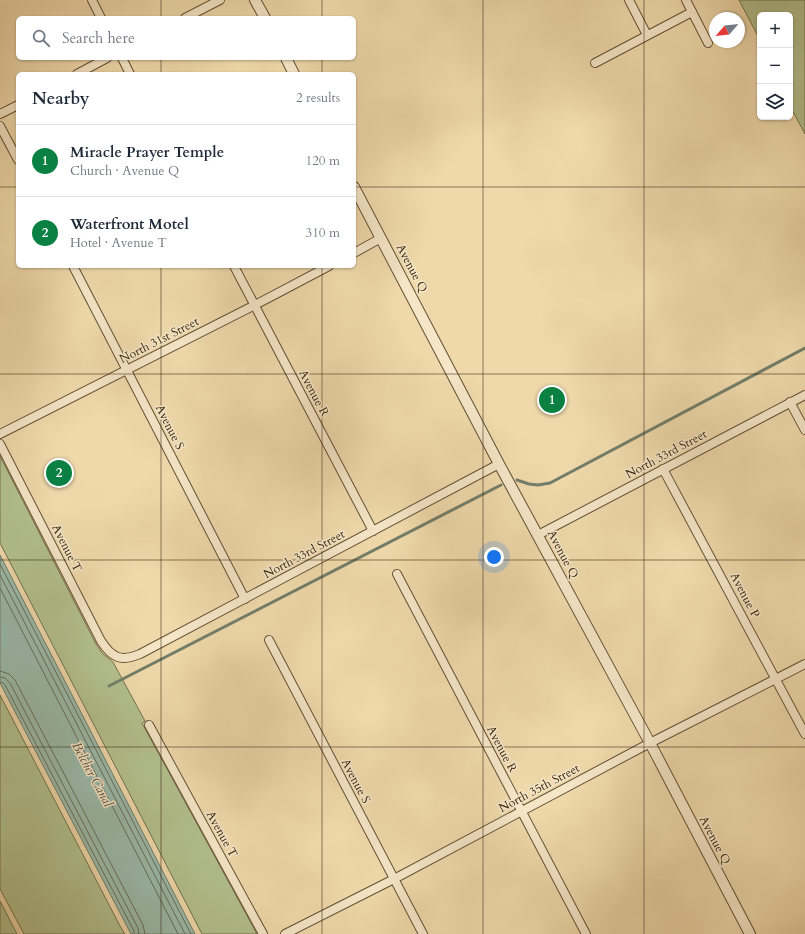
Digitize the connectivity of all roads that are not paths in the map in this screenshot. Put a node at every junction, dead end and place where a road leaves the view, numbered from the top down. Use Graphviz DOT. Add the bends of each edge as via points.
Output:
graph roads {
  1 [pos="92,0"];
  2 [pos="220,0"];
  3 [pos="255,0"];
  4 [pos="629,0"];
  5 [pos="686,0"];
  6 [pos="692,12"];
  7 [pos="100,16"];
  8 [pos="189,16"];
  9 [pos="264,16"];
  10 [pos="648,36"];
  11 [pos="708,43"];
  12 [pos="104,60"];
  13 [pos="123,60"];
  14 [pos="287,60"];
  15 [pos="594,63"];
  16 [pos="81,72"];
  17 [pos="129,72"];
  18 [pos="293,72"];
  19 [pos="16,105"];
  20 [pos="0,114"];
  21 [pos="0,126"];
  22 [pos="16,156"];
  23 [pos="356,190"];
  24 [pos="381,238"];
  25 [pos="356,252"];
  26 [pos="74,268"];
  27 [pos="235,268"];
  28 [pos="325,268"];
  29 [pos="255,305"];
  30 [pos="127,369"];
  31 [pos="805,395"];
  32 [pos="790,402"];
  33 [pos="805,430"];
  34 [pos="0,434"];
  35 [pos="0,444"];
  36 [pos="500,464"];
  37 [pos="663,469"];
  38 [pos="373,531"];
  39 [pos="538,535"];
  40 [pos="397,574"];
  41 [pos="245,599"];
  42 [pos="268,640"];
  43 [pos="118,658"];
  44 [pos="805,664"];
  45 [pos="776,680"];
  46 [pos="149,725"];
  47 [pos="805,734"];
  48 [pos="650,743"];
  49 [pos="521,812"];
  50 [pos="394,879"];
  51 [pos="263,934"];
  52 [pos="285,934"];
  53 [pos="423,934"];
  54 [pos="586,934"];
  55 [pos="750,934"];
  1 -- 7 [label="street"];
  2 -- 8 [label="street"];
  3 -- 9 [label="street"];
  4 -- 10 [label="street"];
  5 -- 6 [label="street"];
  6 -- 10 [label="street"];
  6 -- 11 [label="street"];
  10 -- 15 [label="street"];
  12 -- 16 [label="street"];
  13 -- 17 [label="street"];
  14 -- 18 [label="street"];
  19 -- 20 [label="street"];
  21 -- 22 [label="street"];
  23 -- 24 [label="street, Avenue Q"];
  24 -- 25 [label="street"];
  24 -- 36 [label="street, Avenue Q"];
  26 -- 30 [label="street, Avenue S"];
  27 -- 29 [label="street, Avenue R"];
  28 -- 29 [label="street, North 31st Street"];
  29 -- 30 [label="street, North 31st Street"];
  29 -- 38 [label="street, Avenue R"];
  30 -- 34 [label="street, North 31st Street"];
  30 -- 41 [label="street, Avenue S"];
  31 -- 32 [label="street, North 33rd Street"];
  32 -- 33 [label="street"];
  32 -- 37 [label="street, North 33rd Street"];
  35 -- 43 [label="street, Avenue T" via="101,641 107,650"];
  36 -- 38 [label="street, North 33rd Street"];
  36 -- 39 [label="street, Avenue Q"];
  37 -- 39 [label="street, North 33rd Street"];
  37 -- 45 [label="street, Avenue P"];
  38 -- 41 [label="street, North 33rd Street"];
  39 -- 48 [label="street, Avenue Q"];
  40 -- 49 [label="street, Avenue R"];
  41 -- 43 [label="street, North 33rd Street" via="140,654"];
  42 -- 50 [label="street, Avenue S"];
  44 -- 45 [label="street, North 35th Street"];
  45 -- 47 [label="street, Avenue P"];
  45 -- 48 [label="street, North 35th Street"];
  46 -- 51 [label="street, Avenue T"];
  48 -- 49 [label="street, North 35th Street"];
  48 -- 55 [label="street, Avenue Q"];
  49 -- 50 [label="street, North 35th Street"];
  49 -- 54 [label="street, Avenue R"];
  50 -- 52 [label="street, North 35th Street"];
  50 -- 53 [label="street, Avenue S"];
}
